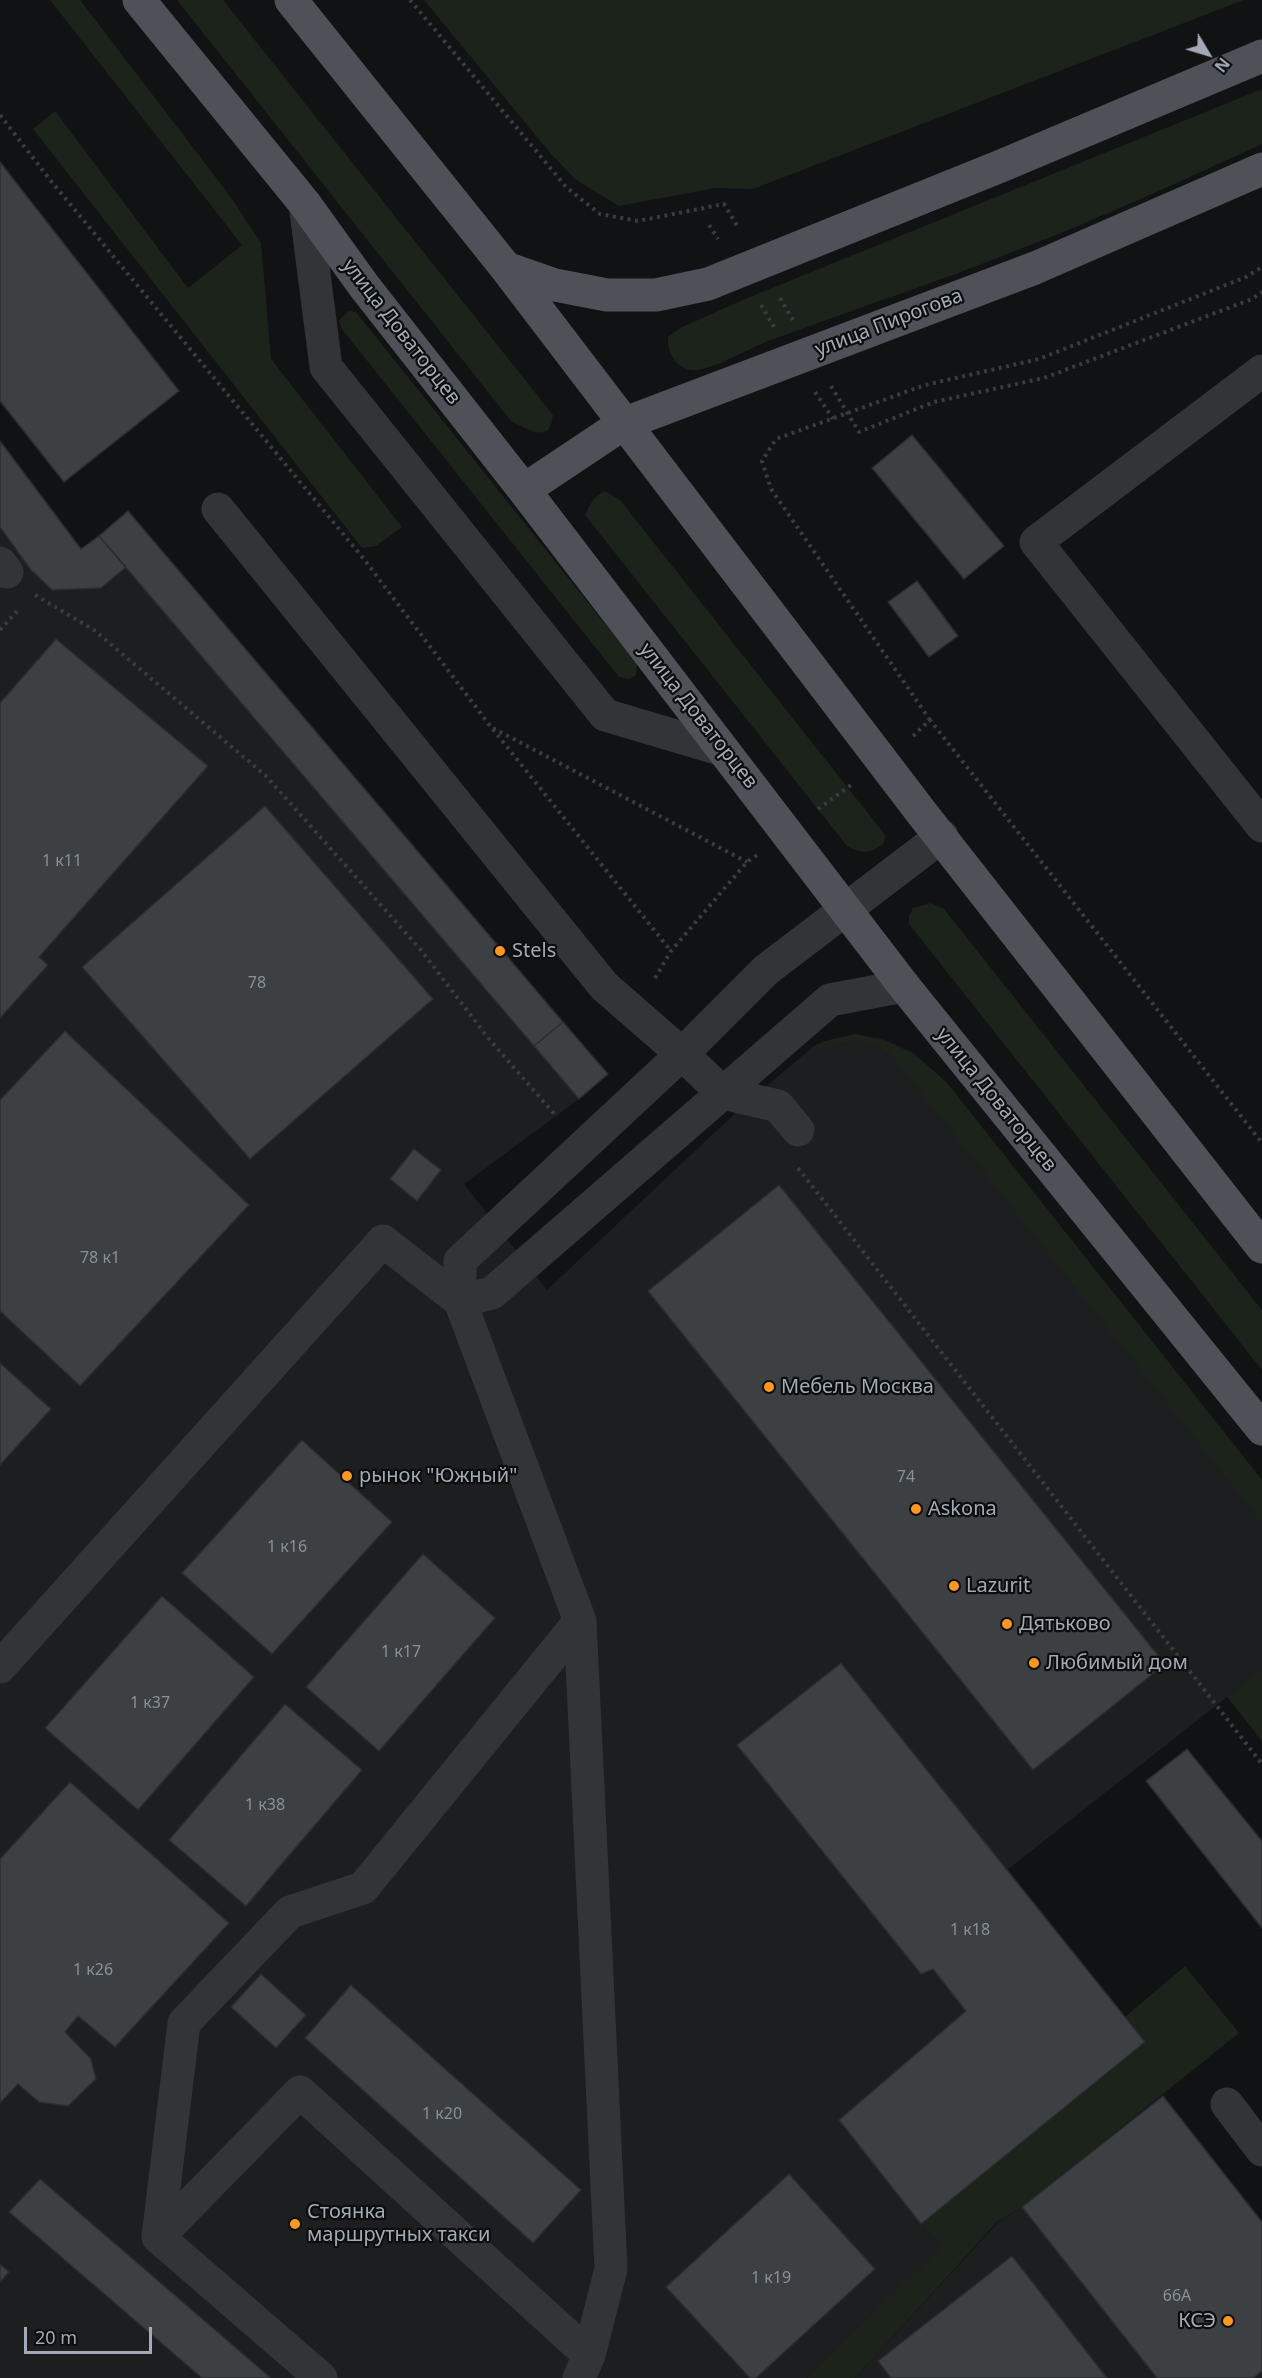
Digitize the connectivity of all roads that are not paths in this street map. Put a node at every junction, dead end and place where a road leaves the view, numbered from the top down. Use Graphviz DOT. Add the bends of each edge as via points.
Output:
graph roads {
  1 [pos="139,0"];
  2 [pos="291,0"];
  3 [pos="1262,56"];
  4 [pos="1262,169"];
  5 [pos="305,204"];
  6 [pos="506,268"];
  7 [pos="1262,371"];
  8 [pos="623,424"];
  9 [pos="524,490"];
  10 [pos="218,509"];
  11 [pos="723,750"];
  12 [pos="1262,826"];
  13 [pos="942,836"];
  14 [pos="846,910"];
  15 [pos="904,986"];
  16 [pos="682,1054"];
  17 [pos="723,1093"];
  18 [pos="794,1144"];
  19 [pos="1262,1246"];
  20 [pos="460,1301"];
  21 [pos="1262,1429"];
  22 [pos="580,1621"];
  23 [pos="0,1667"];
  24 [pos="1227,2104"];
  25 [pos="1262,2150"];
  26 [pos="158,2237"];
  27 [pos="584,2366"];
  28 [pos="321,2378"];
  1 -- 5 [label="main road, улица Доваторцев"];
  2 -- 6 [label="main road"];
  3 -- 6 [label="main road" via="708,284 656,295 607,295 555,285"];
  4 -- 8 [label="main road, улица Пирогова" via="1035,268"];
  5 -- 9 [label="main road, улица Доваторцев" via="364,286"];
  5 -- 11 [label="lane" via="326,367 605,715"];
  6 -- 8 [label="main road"];
  7 -- 12 [label="lane" via="1036,542"];
  8 -- 9 [label="main road, улица Пирогова"];
  8 -- 13 [label="main road"];
  9 -- 11 [label="main road, улица Доваторцев"];
  10 -- 16 [label="lane" via="604,986"];
  11 -- 14 [label="main road, улица Доваторцев"];
  13 -- 14 [label="lane"];
  13 -- 19 [label="main road"];
  14 -- 15 [label="main road, улица Доваторцев"];
  14 -- 16 [label="lane" via="766,970"];
  15 -- 17 [label="lane" via="830,1000"];
  15 -- 21 [label="main road, улица Доваторцев"];
  16 -- 17 [label="lane"];
  16 -- 20 [label="lane" via="460,1261"];
  17 -- 18 [label="lane" via="777,1106"];
  17 -- 20 [label="lane" via="492,1293"];
  20 -- 22 [label="lane"];
  20 -- 23 [label="lane" via="382,1241"];
  22 -- 26 [label="lane" via="363,1888 290,1912 184,2023"];
  22 -- 27 [label="lane" via="611,2269"];
  24 -- 25 [label="lane"];
  26 -- 27 [label="lane" via="300,2092"];
  26 -- 28 [label="lane"];
}
